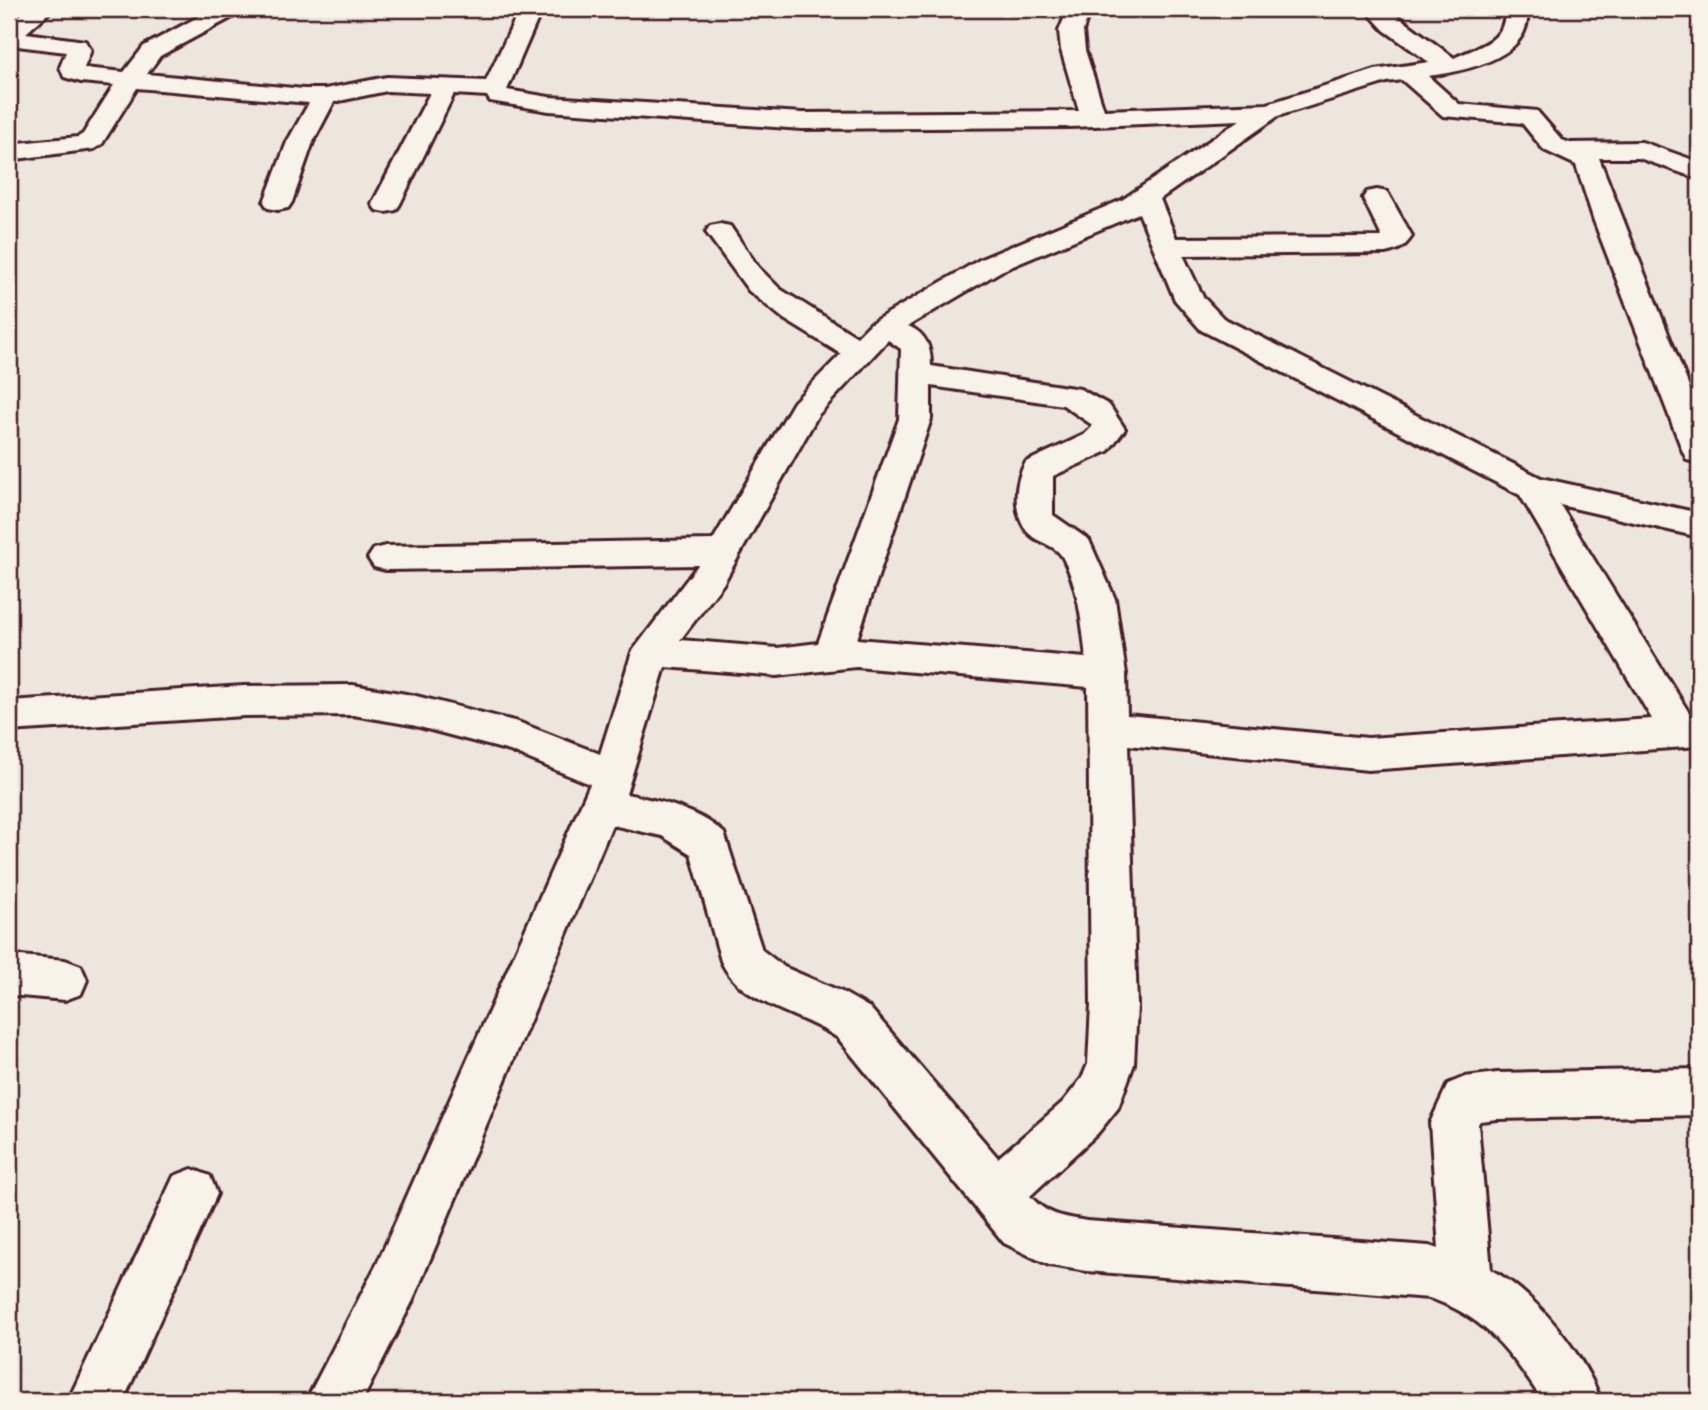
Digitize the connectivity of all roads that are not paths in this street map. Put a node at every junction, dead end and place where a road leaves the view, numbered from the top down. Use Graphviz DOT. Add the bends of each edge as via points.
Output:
graph roads {
  1 [pos="42,9"];
  2 [pos="230,9"];
  3 [pos="531,9"];
  4 [pos="1079,9"];
  5 [pos="1376,9"];
  6 [pos="1516,9"];
  7 [pos="9,36"];
  8 [pos="1450,66"];
  9 [pos="1408,72"];
  10 [pos="130,80"];
  11 [pos="446,86"];
  12 [pos="494,89"];
  13 [pos="326,96"];
  14 [pos="1269,111"];
  15 [pos="1094,118"];
  16 [pos="1565,151"];
  17 [pos="9,152"];
  18 [pos="1699,171"];
  19 [pos="1146,196"];
  20 [pos="1377,198"];
  21 [pos="278,202"];
  22 [pos="386,204"];
  23 [pos="720,232"];
  24 [pos="1165,247"];
  25 [pos="871,341"];
  26 [pos="916,374"];
  27 [pos="1699,453"];
  28 [pos="1532,487"];
  29 [pos="1699,525"];
  30 [pos="723,552"];
  31 [pos="386,558"];
  32 [pos="651,652"];
  33 [pos="833,654"];
  34 [pos="1107,674"];
  35 [pos="9,716"];
  36 [pos="1108,728"];
  37 [pos="1690,732"];
  38 [pos="607,791"];
  39 [pos="9,975"];
  40 [pos="65,980"];
  41 [pos="1699,1092"];
  42 [pos="192,1194"];
  43 [pos="995,1194"];
  44 [pos="1467,1284"];
  45 [pos="95,1401"];
  46 [pos="333,1401"];
  47 [pos="1574,1401"];
  1 -- 7 [label="street"];
  2 -- 10 [label="street" via="160,45"];
  3 -- 12 [label="street"];
  4 -- 15 [label="street" via="1071,39"];
  5 -- 8 [label="street" via="1393,28"];
  6 -- 8 [label="street" via="1517,22 1508,41"];
  7 -- 10 [label="street" via="77,46 73,72"];
  8 -- 9 [label="street"];
  9 -- 14 [label="street" via="1384,75"];
  9 -- 16 [label="street" via="1452,111 1528,116 1553,145"];
  10 -- 13 [label="street"];
  10 -- 17 [label="street" via="93,139 85,144"];
  11 -- 12 [label="street"];
  11 -- 13 [label="street" via="387,84"];
  11 -- 22 [label="street"];
  12 -- 15 [label="street" via="499,96 522,100 736,118"];
  13 -- 21 [label="street" via="300,142"];
  14 -- 15 [label="street"];
  14 -- 19 [label="street"];
  16 -- 18 [label="street" via="1642,150"];
  16 -- 27 [label="street" via="1588,161"];
  19 -- 24 [label="street"];
  19 -- 25 [label="street" via="990,265"];
  20 -- 24 [label="street" via="1398,236 1385,245"];
  23 -- 25 [label="street" via="745,271 775,299"];
  24 -- 28 [label="street" via="1190,300 1212,324"];
  25 -- 26 [label="street" via="904,334 916,349"];
  25 -- 30 [label="street" via="805,409"];
  26 -- 33 [label="street" via="915,419"];
  26 -- 34 [label="street" via="1069,396 1106,419 1109,429 1104,436 1038,470 1034,482 1036,518 1077,549 1097,599"];
  28 -- 29 [label="street"];
  28 -- 37 [label="street"];
  30 -- 31 [label="street"];
  30 -- 32 [label="street"];
  32 -- 33 [label="street" via="777,662"];
  32 -- 38 [label="street"];
  33 -- 34 [label="street"];
  34 -- 36 [label="street"];
  35 -- 38 [label="street" via="244,701 353,700 518,738"];
  36 -- 37 [label="street" via="1368,754"];
  36 -- 43 [label="street" via="1114,1005 1111,1064 1101,1092 1080,1118"];
  38 -- 43 [label="street" via="699,833 709,845 743,961 757,976 835,1009 854,1023"];
  38 -- 46 [label="street" via="395,1282"];
  39 -- 40 [label="street"];
  41 -- 44 [label="street" via="1465,1100 1454,1123"];
  42 -- 45 [label="street"];
  43 -- 44 [label="street" via="1021,1225 1049,1240 1429,1272"];
  44 -- 47 [label="street" via="1501,1305 1533,1340"];
}
